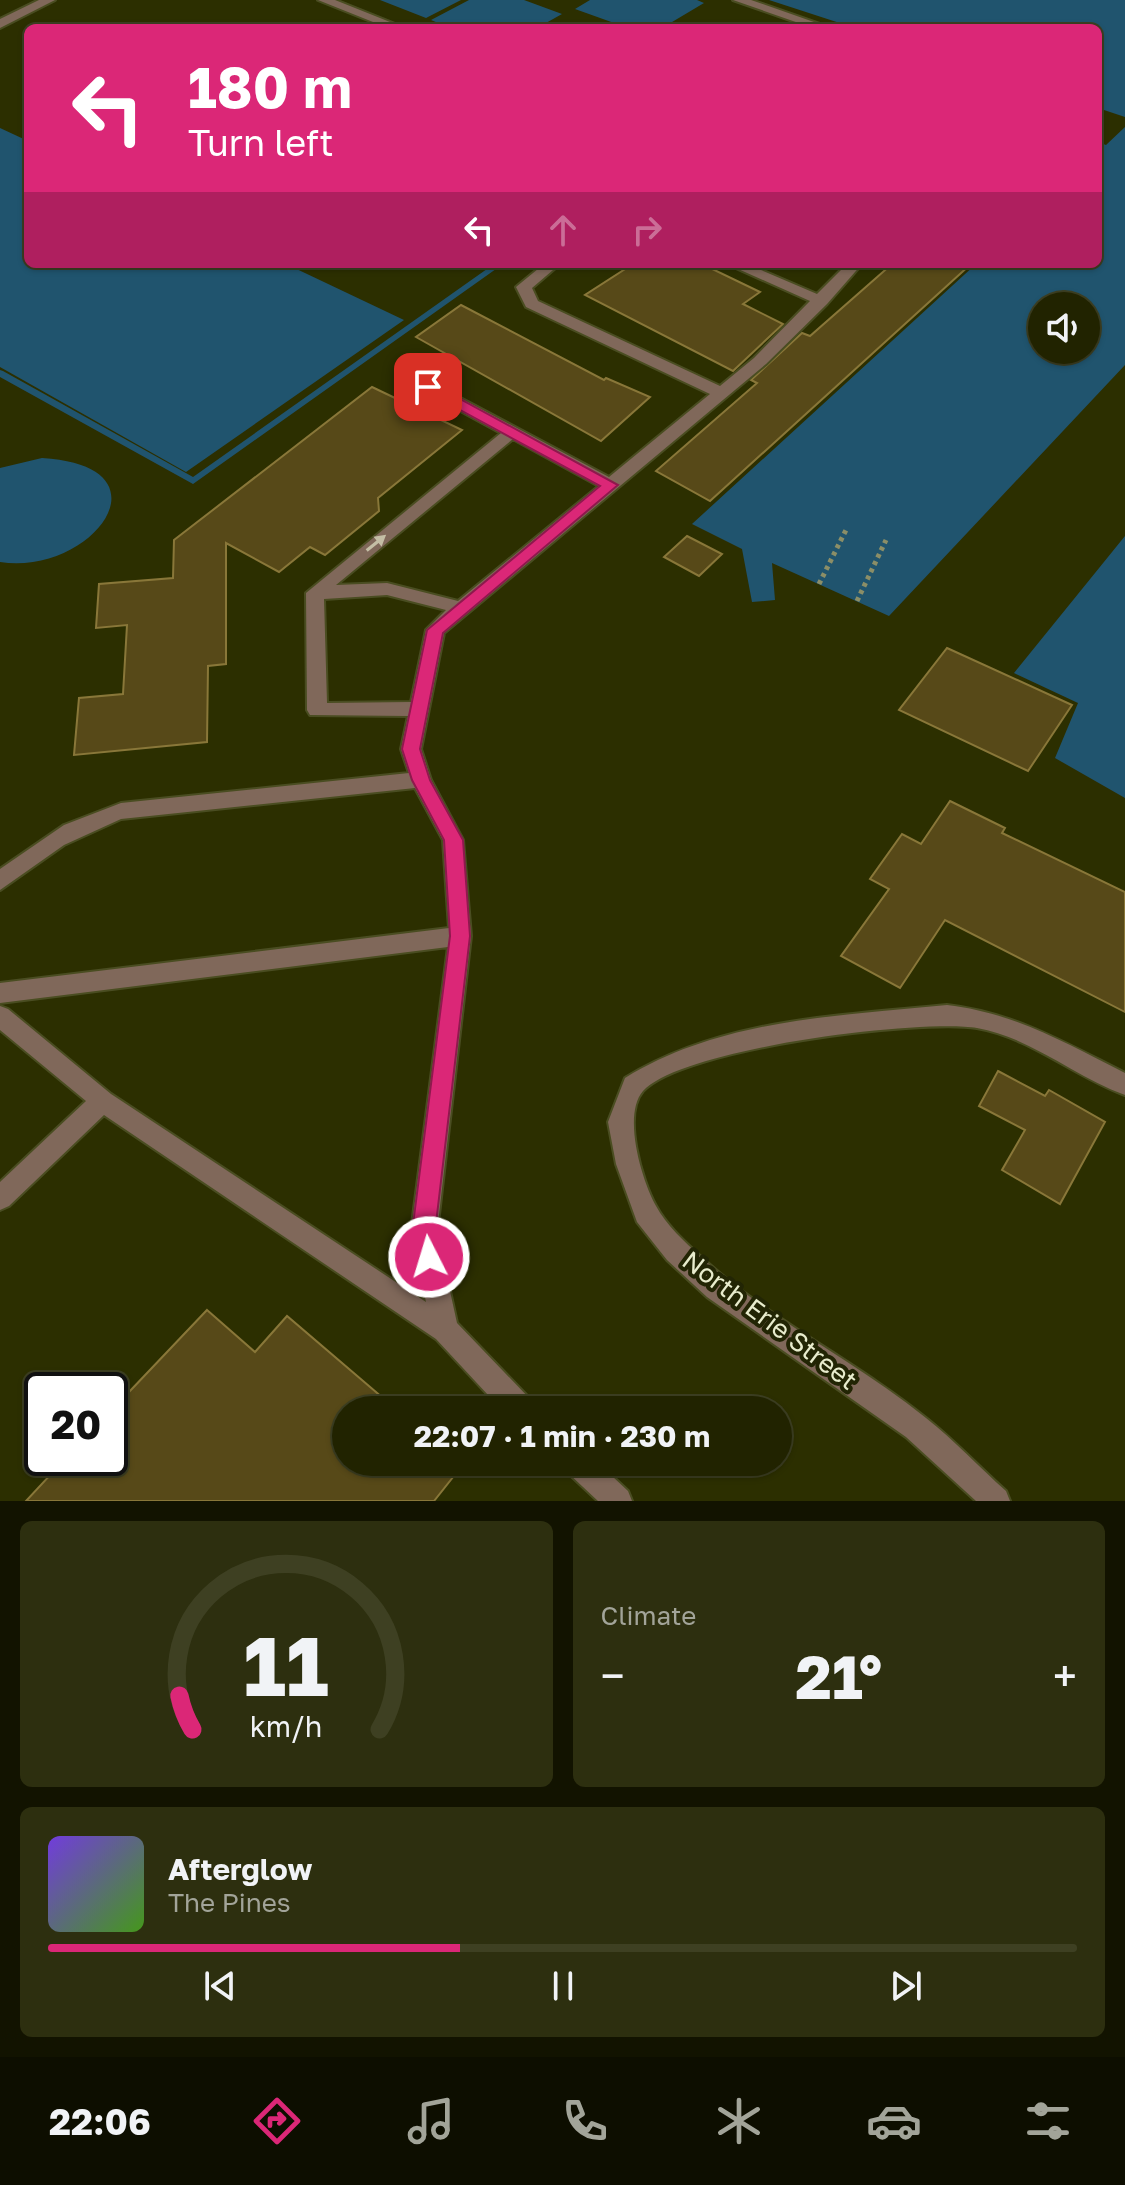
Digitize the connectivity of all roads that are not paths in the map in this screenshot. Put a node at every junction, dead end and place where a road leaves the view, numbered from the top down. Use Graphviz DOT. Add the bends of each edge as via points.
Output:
graph roads {
  1 [pos="49,0"];
  2 [pos="324,0"];
  3 [pos="739,0"];
  4 [pos="0,24"];
  5 [pos="388,24"];
  6 [pos="813,24"];
  7 [pos="548,268"];
  8 [pos="744,268"];
  9 [pos="851,268"];
  10 [pos="822,301"];
  11 [pos="428,387"];
  12 [pos="722,393"];
  13 [pos="513,431"];
  14 [pos="611,485"];
  15 [pos="315,593"];
  16 [pos="462,608"];
  17 [pos="419,709"];
  18 [pos="421,780"];
  19 [pos="0,881"];
  20 [pos="460,936"];
  21 [pos="0,993"];
  22 [pos="0,1016"];
  23 [pos="1125,1085"];
  24 [pos="103,1101"];
  25 [pos="0,1198"];
  26 [pos="445,1330"];
  27 [pos="508,1396"];
  28 [pos="592,1476"];
  29 [pos="618,1501"];
  30 [pos="996,1501"];
  1 -- 4 [label="street"];
  2 -- 5 [label="street"];
  3 -- 6 [label="street"];
  7 -- 12 [label="street" via="524,287 531,304"];
  8 -- 10 [label="street"];
  9 -- 10 [label="street"];
  10 -- 12 [label="street"];
  11 -- 13 [label="street"];
  12 -- 14 [label="street"];
  13 -- 14 [label="street"];
  15 -- 13 [label="street, one-way"];
  14 -- 16 [label="street"];
  15 -- 16 [label="street" via="387,589"];
  15 -- 17 [label="street" via="317,710"];
  16 -- 17 [label="street" via="435,630"];
  17 -- 18 [label="street" via="411,749"];
  18 -- 19 [label="street" via="121,811 81,823"];
  18 -- 20 [label="street" via="453,840"];
  20 -- 21 [label="street"];
  20 -- 26 [label="street" via="424,1232"];
  22 -- 24 [label="street"];
  23 -- 30 [label="street, North Erie Street" via="1012,1028 947,1015 781,1031 666,1065 633,1085 620,1122 646,1214 676,1251 716,1288 916,1427"];
  24 -- 25 [label="street"];
  24 -- 26 [label="street"];
  26 -- 27 [label="street"];
  28 -- 29 [label="street"];
}
